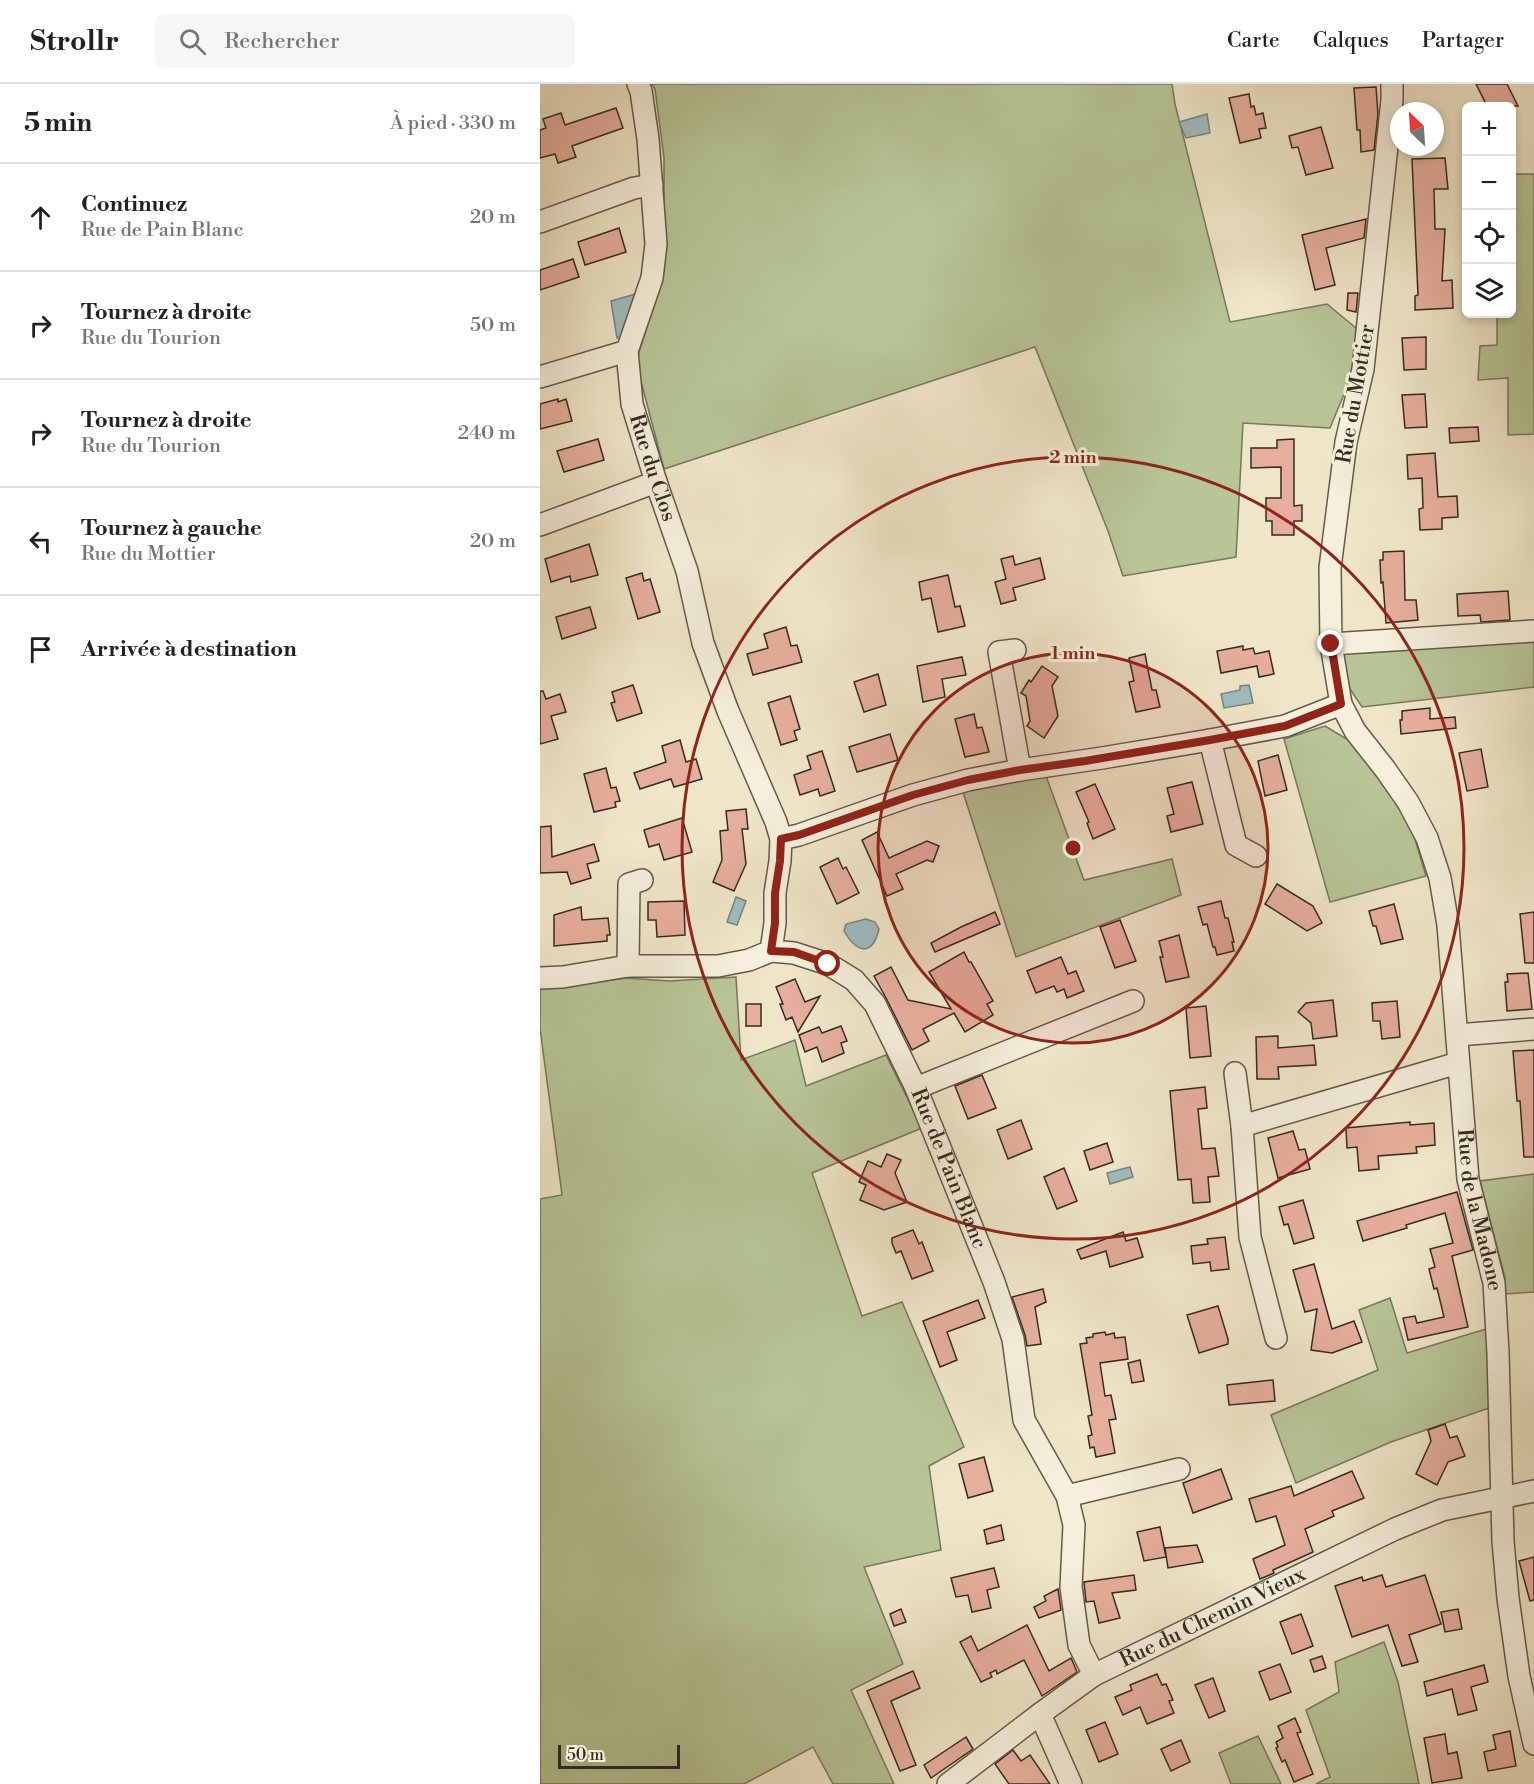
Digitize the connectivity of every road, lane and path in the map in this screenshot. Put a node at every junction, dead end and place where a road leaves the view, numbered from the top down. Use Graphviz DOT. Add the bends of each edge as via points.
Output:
graph roads {
  1 [pos="638,84"];
  2 [pos="1392,84"];
  3 [pos="652,184"];
  4 [pos="540,222"];
  5 [pos="627,351"];
  6 [pos="540,377"];
  7 [pos="656,482"];
  8 [pos="540,525"];
  9 [pos="1534,631"];
  10 [pos="1331,644"];
  11 [pos="1015,650"];
  12 [pos="1341,704"];
  13 [pos="1210,740"];
  14 [pos="1020,770"];
  15 [pos="781,839"];
  16 [pos="1256,856"];
  17 [pos="642,880"];
  18 [pos="771,951"];
  19 [pos="628,966"];
  20 [pos="540,978"];
  21 [pos="1133,1001"];
  22 [pos="1534,1029"];
  23 [pos="1457,1035"];
  24 [pos="1458,1063"];
  25 [pos="1235,1073"];
  26 [pos="916,1088"];
  27 [pos="1242,1126"];
  28 [pos="1276,1338"];
  29 [pos="1179,1469"];
  30 [pos="1534,1491"];
  31 [pos="1067,1496"];
  32 [pos="1501,1496"];
  33 [pos="1094,1675"];
  34 [pos="1040,1714"];
  35 [pos="1534,1744"];
  36 [pos="948,1784"];
  37 [pos="1071,1784"];
  1 -- 3 [label="street, Rue du Clos"];
  2 -- 10 [label="street, Rue du Mottier" via="1364,369 1346,442 1330,568"];
  3 -- 4 [label="street"];
  3 -- 5 [label="street, Rue du Clos" via="656,244 652,278"];
  5 -- 6 [label="street"];
  5 -- 7 [label="street, Rue du Clos" via="632,404"];
  7 -- 8 [label="street"];
  7 -- 15 [label="street, Rue du Clos" via="687,571 703,643"];
  9 -- 10 [label="street"];
  10 -- 12 [label="street, Rue du Mottier"];
  11 -- 14 [label="street" via="999,652"];
  12 -- 13 [label="street" via="1285,726"];
  12 -- 23 [label="street, Rue de la Madone" via="1355,732 1408,802 1427,838 1440,878 1448,925"];
  13 -- 14 [label="street"];
  13 -- 16 [label="street" via="1236,845"];
  14 -- 15 [label="street" via="913,795"];
  15 -- 18 [label="street"];
  17 -- 19 [label="street" via="629,884"];
  18 -- 19 [label="street, Rue de Pain Blanc" via="718,966"];
  18 -- 26 [label="street, Rue de Pain Blanc" via="794,952 828,964 854,980 875,1004"];
  19 -- 20 [label="street, Rue de Pain Blanc"];
  21 -- 26 [label="street"];
  22 -- 23 [label="street"];
  23 -- 24 [label="street, Rue de la Madone"];
  24 -- 27 [label="street"];
  24 -- 32 [label="street, Rue de la Madone" via="1468,1179 1494,1283"];
  25 -- 27 [label="street"];
  26 -- 31 [label="street, Rue de Pain Blanc" via="1013,1339 1024,1420"];
  27 -- 28 [label="street" via="1250,1237"];
  29 -- 31 [label="street"];
  30 -- 32 [label="street, Rue du Chemin Vieux"];
  31 -- 33 [label="street, Rue de Pain Blanc" via="1074,1525 1071,1587 1079,1645"];
  32 -- 33 [label="street, Rue du Chemin Vieux" via="1442,1510 1395,1529"];
  32 -- 35 [label="street, Rue de la Madone" via="1508,1598"];
  33 -- 34 [label="street, Rue du Chemin Vieux"];
  34 -- 36 [label="street, Rue du Chemin Vieux"];
  34 -- 37 [label="street"];
}
